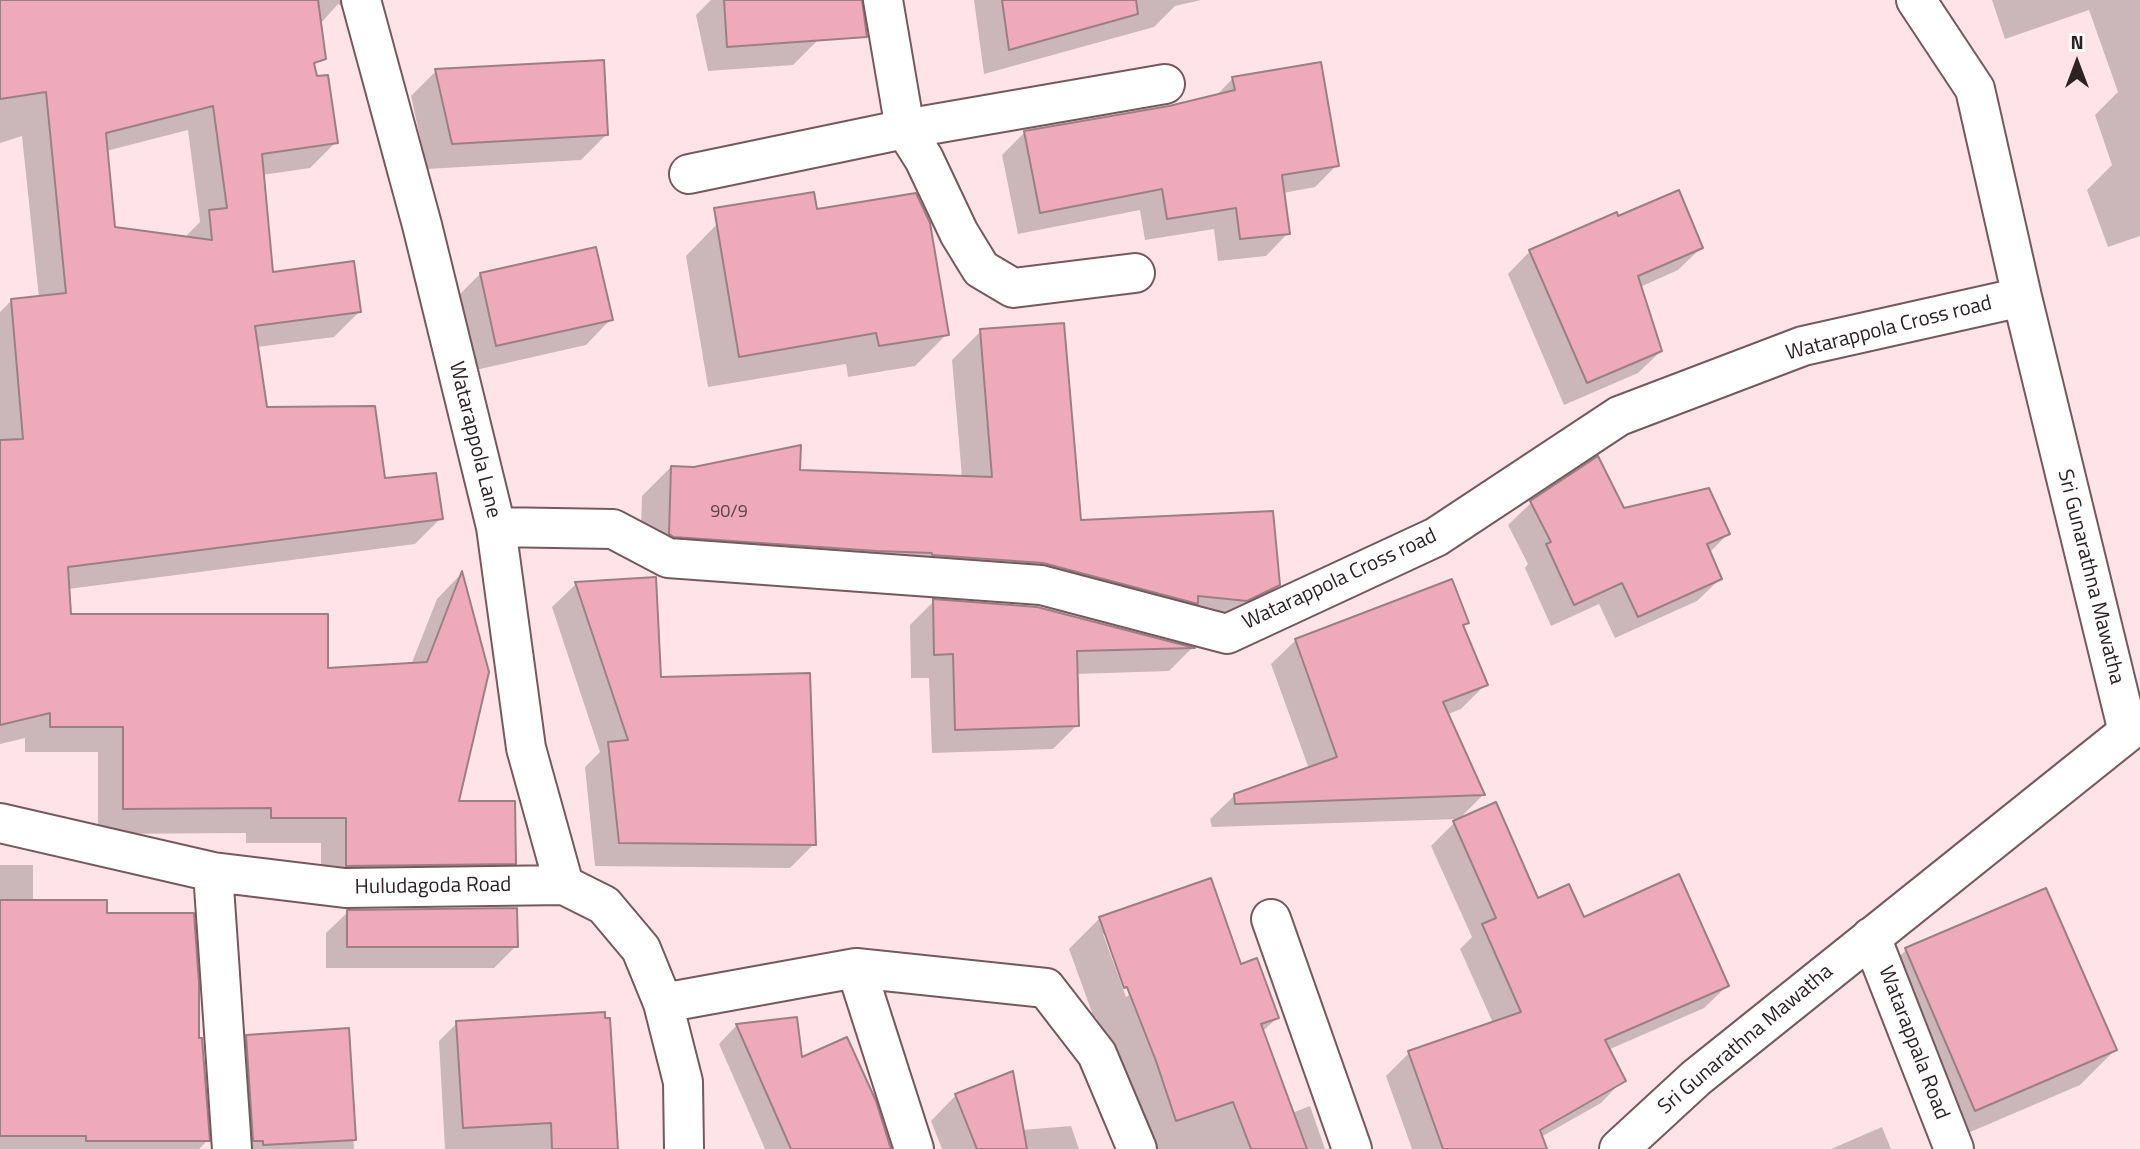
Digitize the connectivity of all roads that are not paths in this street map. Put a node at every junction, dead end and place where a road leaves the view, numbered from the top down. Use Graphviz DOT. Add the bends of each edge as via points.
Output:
graph roads {
  1 [pos="361,0"];
  2 [pos="883,0"];
  3 [pos="1916,0"];
  4 [pos="1165,84"];
  5 [pos="905,129"];
  6 [pos="690,174"];
  7 [pos="1135,272"];
  8 [pos="2022,297"];
  9 [pos="496,527"];
  10 [pos="2134,733"];
  11 [pos="0,824"];
  12 [pos="213,872"];
  13 [pos="564,885"];
  14 [pos="1271,919"];
  15 [pos="1871,937"];
  16 [pos="856,968"];
  17 [pos="663,1003"];
  18 [pos="232,1149"];
  19 [pos="684,1149"];
  20 [pos="914,1149"];
  21 [pos="1138,1149"];
  22 [pos="1352,1149"];
  23 [pos="1619,1149"];
  24 [pos="1954,1149"];
  1 -- 9 [label="street, Watarappola Lane"];
  2 -- 5 [label="street"];
  3 -- 8 [label="street, Sri Gunarathna Mawatha" via="1976,89"];
  4 -- 5 [label="street"];
  5 -- 6 [label="street"];
  5 -- 7 [label="street" via="981,269 1013,288"];
  8 -- 9 [label="street, Watarappola Cross road" via="1803,346 1619,416 1436,537 1227,634 1041,585 668,558 613,529"];
  8 -- 10 [label="street, Sri Gunarathna Mawatha"];
  9 -- 13 [label="street, Watarappola Lane" via="526,748"];
  10 -- 15 [label="street, Sri Gunarathna Mawatha"];
  11 -- 12 [label="street, Huludagoda Road"];
  12 -- 13 [label="street, Huludagoda Road" via="345,888"];
  12 -- 18 [label="street"];
  13 -- 17 [label="street, Huludagoda Road" via="604,905 641,949"];
  14 -- 22 [label="street"];
  15 -- 23 [label="street, Sri Gunarathna Mawatha" via="1696,1078"];
  15 -- 24 [label="street, Watarappala Road"];
  16 -- 17 [label="street"];
  16 -- 20 [label="street"];
  16 -- 21 [label="street" via="1046,988 1097,1054"];
  17 -- 19 [label="street, Huludagoda Road" via="683,1082"];
}
